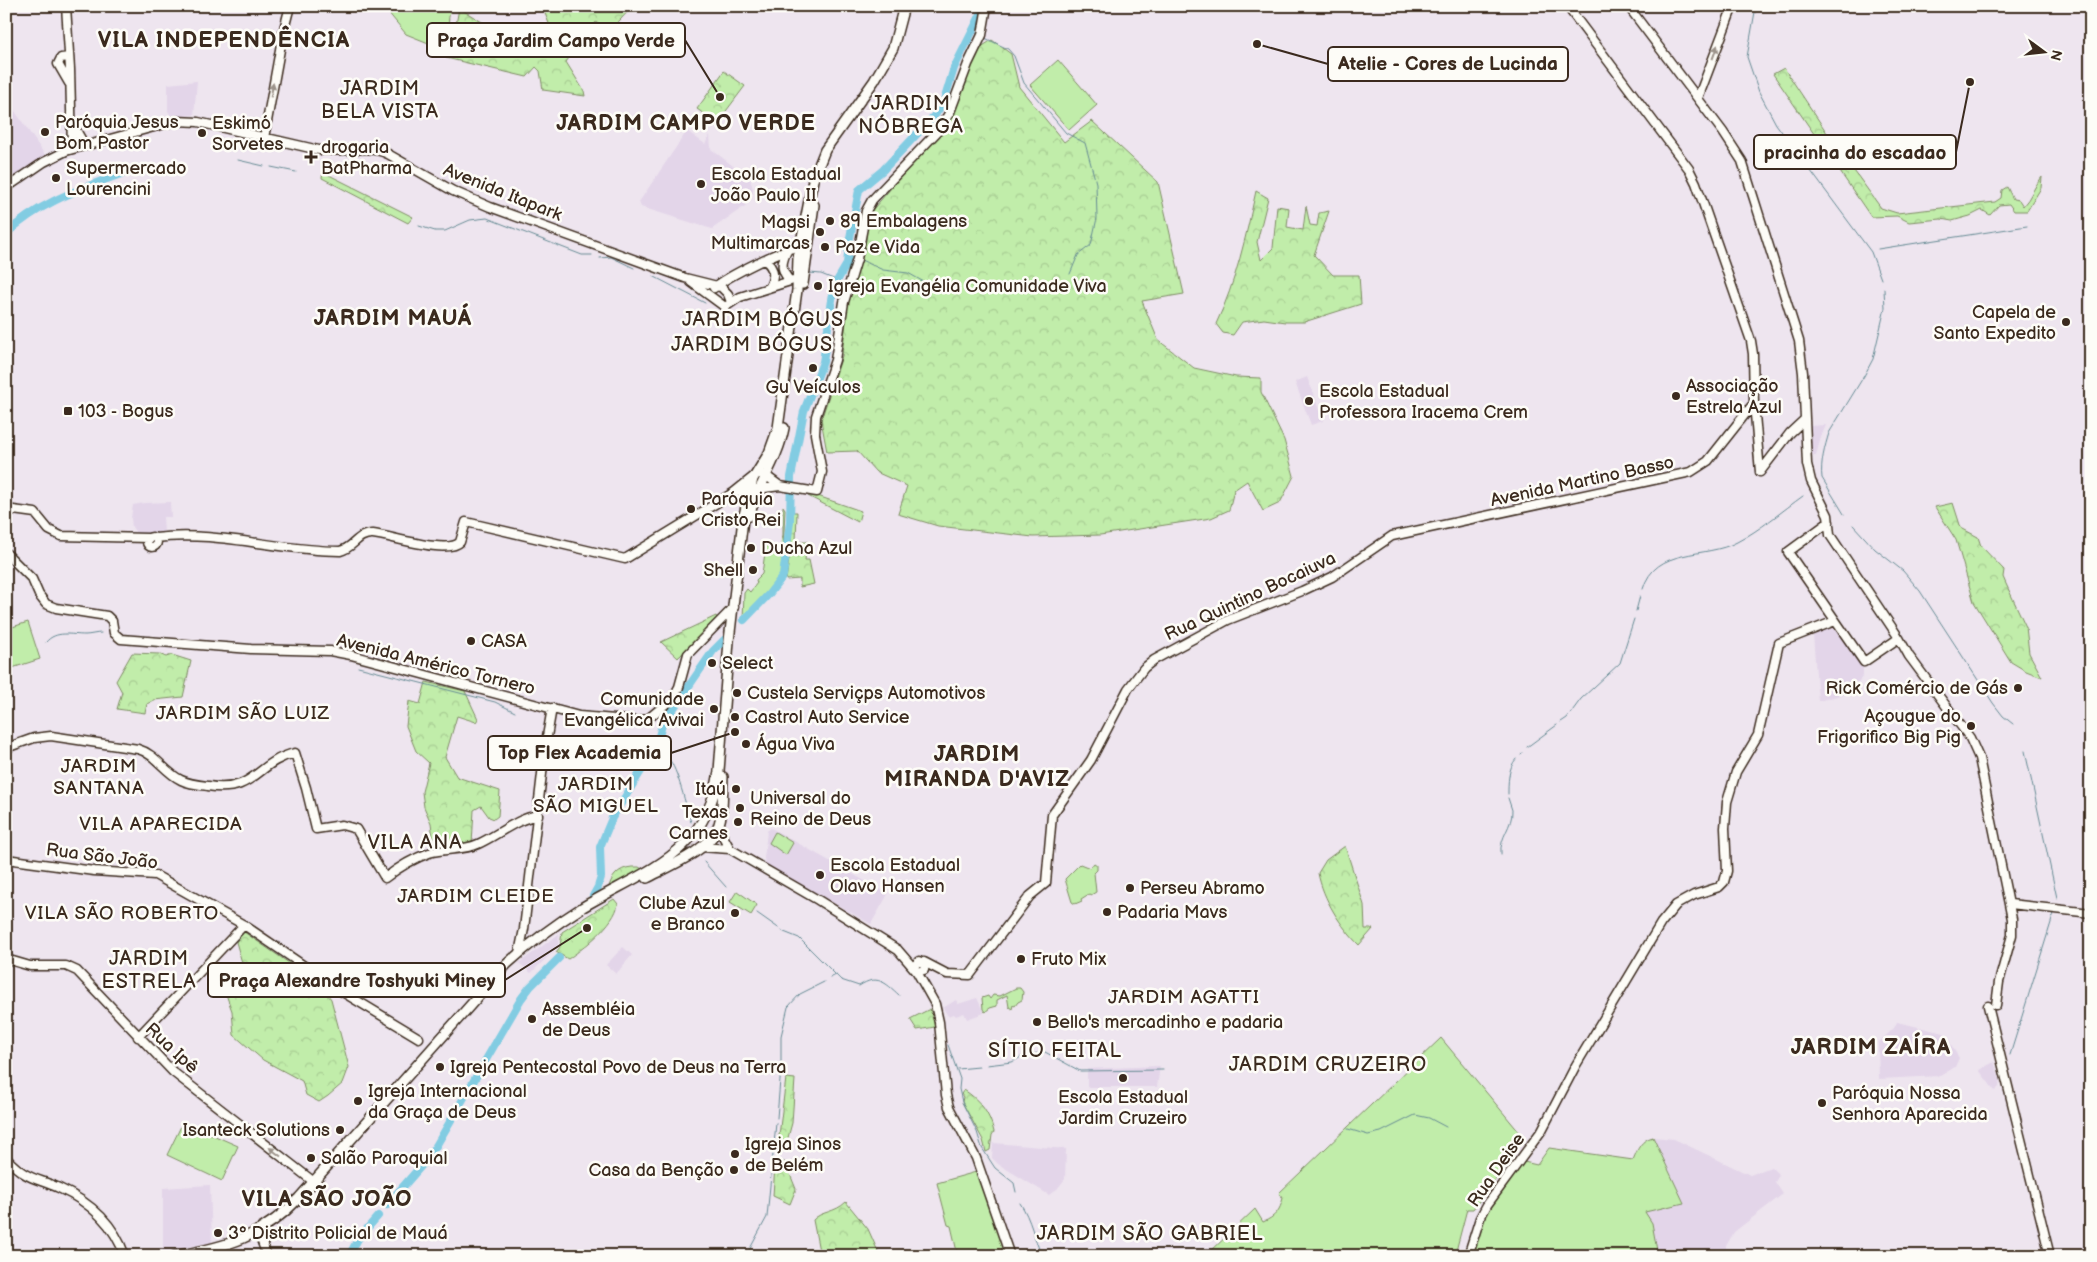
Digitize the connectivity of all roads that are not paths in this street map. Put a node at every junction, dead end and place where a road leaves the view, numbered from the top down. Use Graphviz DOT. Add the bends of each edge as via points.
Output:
graph roads {
  1 [pos="66,6"];
  2 [pos="290,6"];
  3 [pos="905,6"];
  4 [pos="988,6"];
  5 [pos="1567,6"];
  6 [pos="1628,6"];
  7 [pos="1732,6"];
  8 [pos="69,57"];
  9 [pos="66,70"];
  10 [pos="1698,98"];
  11 [pos="72,123"];
  12 [pos="264,138"];
  13 [pos="84,144"];
  14 [pos="72,148"];
  15 [pos="24,177"];
  16 [pos="6,188"];
  17 [pos="6,194"];
  18 [pos="800,247"];
  19 [pos="788,249"];
  20 [pos="764,260"];
  21 [pos="806,265"];
  22 [pos="734,274"];
  23 [pos="685,278"];
  24 [pos="797,279"];
  25 [pos="694,280"];
  26 [pos="717,286"];
  27 [pos="768,288"];
  28 [pos="710,294"];
  29 [pos="728,304"];
  30 [pos="1754,403"];
  31 [pos="1805,419"];
  32 [pos="1790,433"];
  33 [pos="1805,434"];
  34 [pos="1758,450"];
  35 [pos="1767,463"];
  36 [pos="755,474"];
  37 [pos="765,475"];
  38 [pos="791,488"];
  39 [pos="754,490"];
  40 [pos="733,493"];
  41 [pos="6,509"];
  42 [pos="1826,525"];
  43 [pos="1830,534"];
  44 [pos="1813,536"];
  45 [pos="1386,538"];
  46 [pos="6,553"];
  47 [pos="734,607"];
  48 [pos="1835,621"];
  49 [pos="716,625"];
  50 [pos="731,626"];
  51 [pos="1899,638"];
  52 [pos="552,708"];
  53 [pos="6,748"];
  54 [pos="538,815"];
  55 [pos="705,817"];
  56 [pos="719,824"];
  57 [pos="694,834"];
  58 [pos="702,848"];
  59 [pos="730,849"];
  60 [pos="6,859"];
  61 [pos="2010,904"];
  62 [pos="2091,913"];
  63 [pos="244,925"];
  64 [pos="898,950"];
  65 [pos="519,953"];
  66 [pos="6,959"];
  67 [pos="924,964"];
  68 [pos="915,969"];
  69 [pos="138,1037"];
  70 [pos="419,1038"];
  71 [pos="6,1158"];
  72 [pos="314,1182"];
  73 [pos="304,1200"];
  74 [pos="258,1234"];
  75 [pos="125,1256"];
  76 [pos="175,1256"];
  77 [pos="203,1256"];
  78 [pos="267,1256"];
  79 [pos="1010,1256"];
  80 [pos="1468,1256"];
  81 [pos="2050,1256"];
  1 -- 8 [label="street"];
  12 -- 2 [label="street, one-way"];
  3 -- 18 [label="main road" via="893,48 818,163"];
  3 -- 21 [label="main road" via="900,40 891,59 831,151 818,180"];
  4 -- 38 [label="street" via="982,35 943,124 879,191 866,211 842,312 835,360 816,416 815,434 822,472 817,492"];
  5 -- 30 [label="street" via="1693,175 1751,341"];
  6 -- 10 [label="street"];
  10 -- 7 [label="street, one-way"];
  8 -- 9 [label="street"];
  8 -- 9 [label="street" via="59,61"];
  9 -- 11 [label="street"];
  10 -- 31 [label="street" via="1742,160 1799,341"];
  11 -- 13 [label="street"];
  11 -- 14 [label="street"];
  12 -- 13 [label="street, Avenida Itapark" via="182,120"];
  12 -- 23 [label="street, Avenida Itapark" via="326,151 384,152 453,191"];
  13 -- 14 [label="street, Avenida Itapark"];
  14 -- 15 [label="street, Avenida Itapark" via="50,158"];
  15 -- 16 [label="street, Avenida Itapark"];
  15 -- 17 [label="street, Avenida Itapark"];
  18 -- 19 [label="street"];
  18 -- 21 [label="main road" via="805,252"];
  18 -- 24 [label="main road"];
  19 -- 20 [label="street"];
  19 -- 24 [label="street" via="782,263 784,273"];
  20 -- 22 [label="street"];
  20 -- 27 [label="street" via="769,263 774,277"];
  21 -- 24 [label="main road"];
  22 -- 25 [label="street"];
  22 -- 26 [label="street"];
  23 -- 25 [label="street, Avenida Itapark"];
  23 -- 28 [label="street, Avenida Itapark"];
  24 -- 27 [label="street"];
  24 -- 36 [label="main road" via="778,428 769,453"];
  24 -- 37 [label="main road" via="783,432 777,453"];
  25 -- 26 [label="street, Avenida Itapark"];
  26 -- 28 [label="street"];
  26 -- 29 [label="street" via="725,290"];
  27 -- 29 [label="street"];
  28 -- 29 [label="street, Avenida Itapark"];
  30 -- 34 [label="street"];
  30 -- 45 [label="street, Avenida Martino Basso" via="1708,461 1691,472"];
  31 -- 32 [label="street"];
  31 -- 33 [label="street"];
  32 -- 33 [label="street"];
  32 -- 35 [label="street"];
  33 -- 42 [label="street" via="1808,474"];
  34 -- 35 [label="street"];
  34 -- 35 [label="street" via="1760,472"];
  36 -- 37 [label="street"];
  36 -- 39 [label="main road"];
  36 -- 40 [label="street"];
  37 -- 38 [label="street"];
  37 -- 39 [label="main road"];
  38 -- 39 [label="street"];
  39 -- 40 [label="street"];
  39 -- 47 [label="main road" via="740,541"];
  39 -- 56 [label="main road" via="743,556"];
  40 -- 41 [label="street" via="625,558 466,522 460,542 452,547 374,534 360,536 347,549 334,551 210,536 179,536 151,541 61,536 49,530 35,513"];
  42 -- 43 [label="street"];
  42 -- 44 [label="street"];
  43 -- 44 [label="street"];
  43 -- 51 [label="street"];
  44 -- 48 [label="street" via="1788,552"];
  45 -- 67 [label="street, Rua Quintino Bocaiuva" via="1332,577 1228,620 1144,668 1128,689 1091,760 1052,814 1046,883 1030,896 970,975 947,974"];
  46 -- 52 [label="street, Avenida Américo Tornero" via="32,579 46,604 110,618 114,634 125,640 337,652"];
  47 -- 49 [label="street, Avenida Américo Tornero"];
  47 -- 50 [label="main road"];
  48 -- 51 [label="street" via="1864,662"];
  48 -- 80 [label="street, Rua Deise" via="1779,643 1758,735 1736,772 1727,802 1727,871 1724,882 1720,887 1676,905 1661,923 1576,1065 1542,1130 1487,1205"];
  49 -- 50 [label="street"];
  49 -- 52 [label="street, Avenida Américo Tornero" via="688,654 673,698 649,718 607,720"];
  50 -- 55 [label="main road" via="719,771 716,790"];
  51 -- 61 [label="street" via="1976,750"];
  52 -- 54 [label="street"];
  53 -- 54 [label="street" via="51,736 138,749 148,753 182,781 227,788 243,784 282,757 294,753 316,829 342,825 356,829 385,878 419,857 474,846"];
  54 -- 65 [label="street"];
  55 -- 56 [label="main road" via="714,815"];
  55 -- 57 [label="main road"];
  56 -- 58 [label="main road" via="712,839"];
  56 -- 59 [label="street"];
  57 -- 58 [label="main road" via="694,845"];
  57 -- 65 [label="main road" via="670,858 582,908"];
  58 -- 59 [label="street"];
  58 -- 73 [label="main road" via="570,922 516,962"];
  59 -- 64 [label="street"];
  60 -- 63 [label="street, Rua São João" via="94,871 155,875"];
  61 -- 62 [label="street"];
  61 -- 81 [label="street" via="2012,935 1992,1005 1993,1024"];
  63 -- 69 [label="street"];
  63 -- 70 [label="street, Rua São João"];
  64 -- 67 [label="street"];
  64 -- 68 [label="street"];
  65 -- 72 [label="main road" via="493,978"];
  66 -- 69 [label="street, Rua Ipê" via="30,966 72,968"];
  67 -- 68 [label="street" via="918,962"];
  68 -- 79 [label="street" via="935,1004 949,1107 976,1158"];
  72 -- 69 [label="street, Rua Ipê, one-way" via="173,1072"];
  71 -- 75 [label="street" via="22,1174 72,1194 103,1218 115,1232"];
  72 -- 73 [label="main road"];
  72 -- 74 [label="main road"];
  73 -- 74 [label="main road" via="286,1217"];
  74 -- 76 [label="main road" via="214,1249"];
  74 -- 77 [label="main road" via="226,1250"];
  74 -- 78 [label="street"];
}
